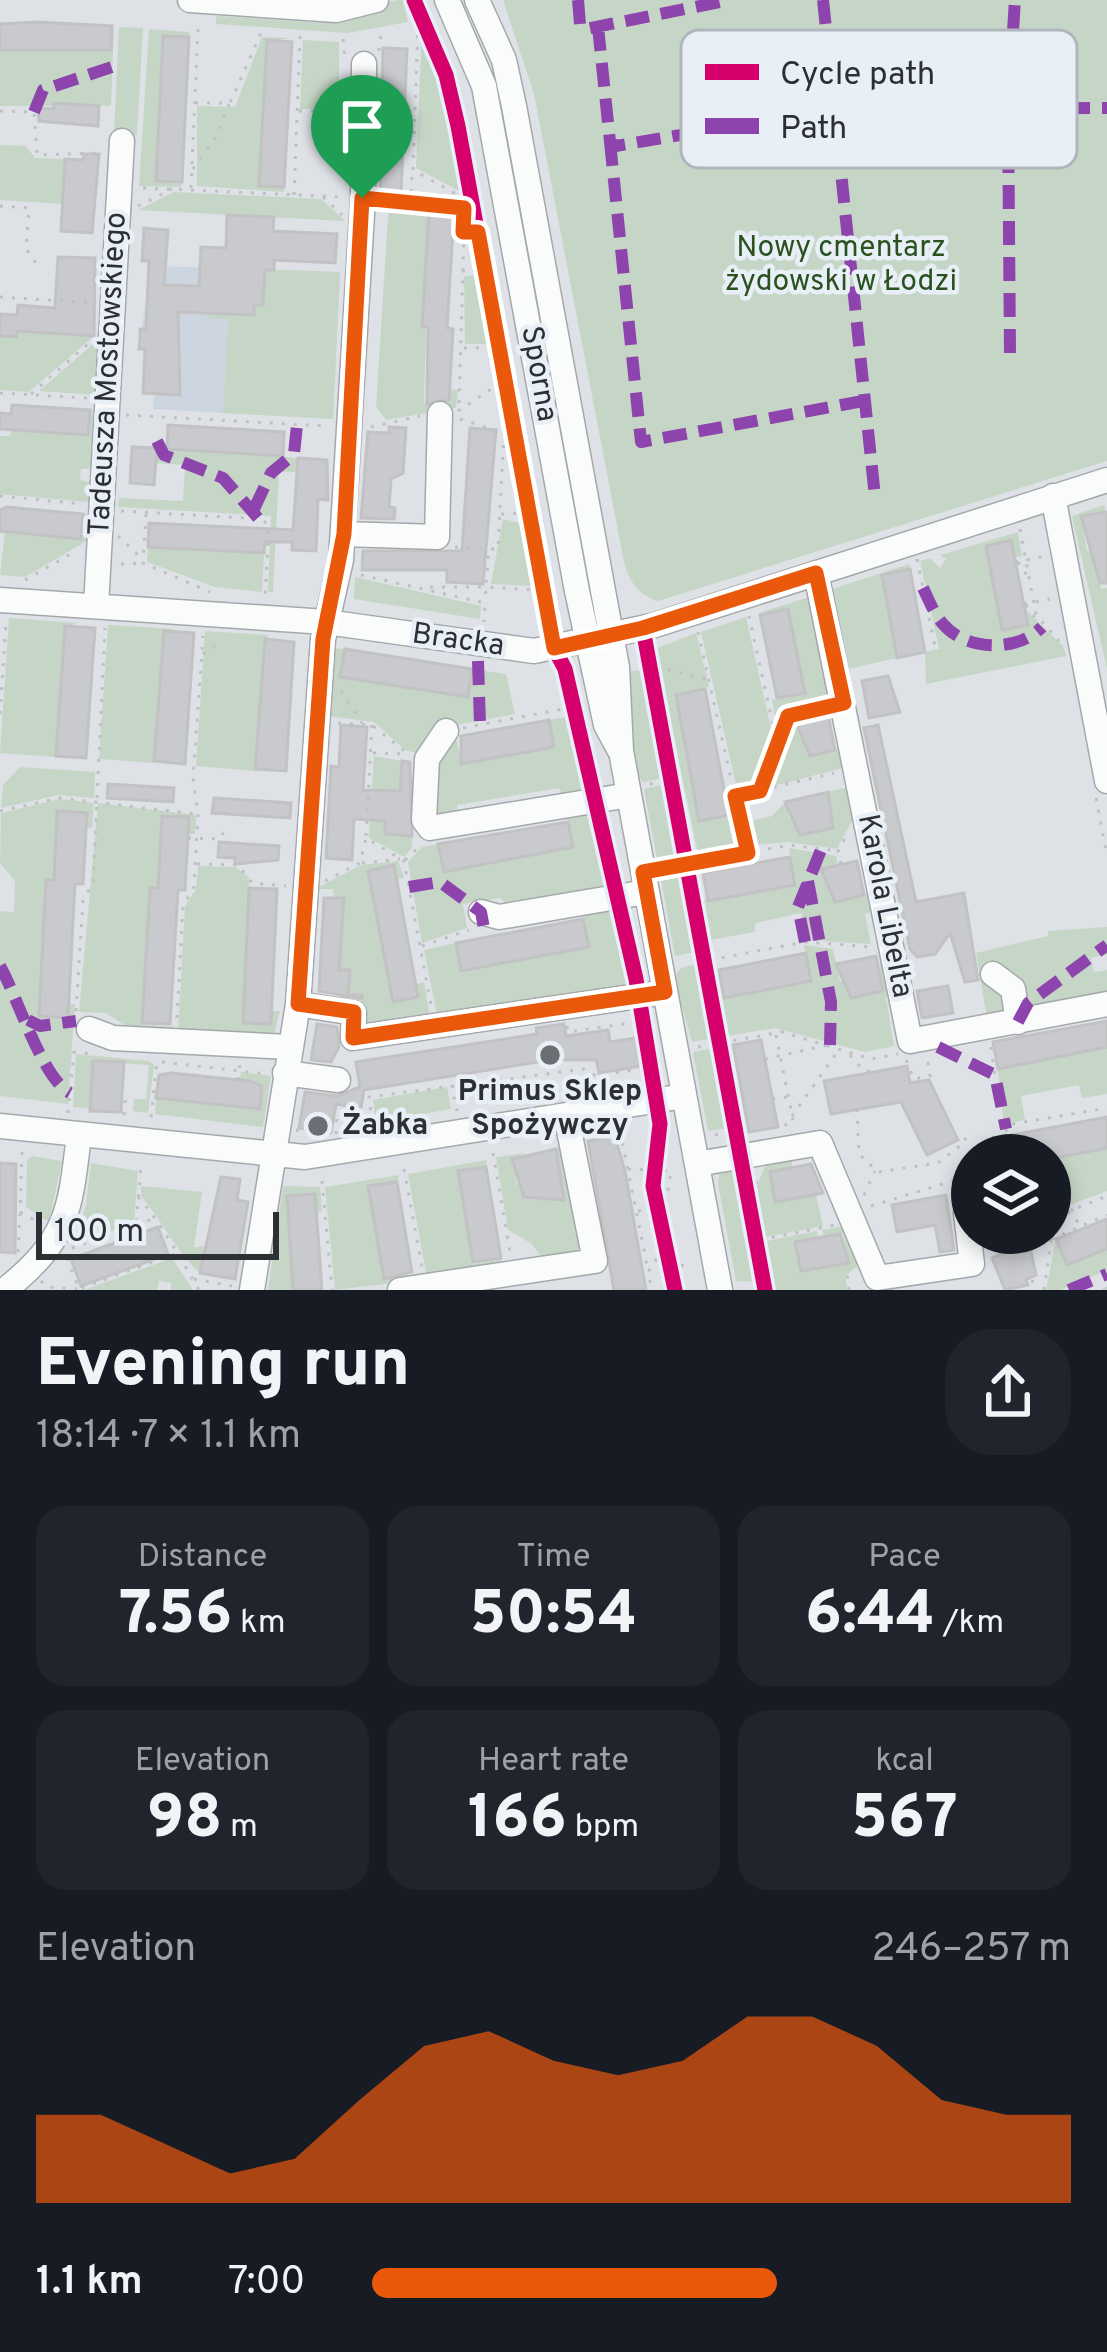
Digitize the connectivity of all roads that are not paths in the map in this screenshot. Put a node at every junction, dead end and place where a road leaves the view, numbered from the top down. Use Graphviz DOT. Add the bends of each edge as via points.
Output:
graph roads {
  1 [pos="190,0"];
  2 [pos="376,0"];
  3 [pos="447,0"];
  4 [pos="477,0"];
  5 [pos="371,58"];
  6 [pos="117,147"];
  7 [pos="449,412"];
  8 [pos="1107,480"];
  9 [pos="1053,496"];
  10 [pos="344,534"];
  11 [pos="816,573"];
  12 [pos="3,607"];
  13 [pos="100,614"];
  14 [pos="326,622"];
  15 [pos="600,636"];
  16 [pos="446,731"];
  17 [pos="1107,781"];
  18 [pos="628,791"];
  19 [pos="644,882"];
  20 [pos="481,912"];
  21 [pos="993,974"];
  22 [pos="665,992"];
  23 [pos="298,1004"];
  24 [pos="1107,1004"];
  25 [pos="1018,1022"];
  26 [pos="83,1035"];
  27 [pos="290,1047"];
  28 [pos="279,1074"];
  29 [pos="338,1080"];
  30 [pos="684,1096"];
  31 [pos="566,1115"];
  32 [pos="0,1126"];
  33 [pos="72,1135"];
  34 [pos="275,1156"];
  35 [pos="697,1164"];
  36 [pos="971,1254"];
  37 [pos="243,1288"];
  38 [pos="413,1288"];
  39 [pos="5,1290"];
  40 [pos="720,1290"];
  1 -- 2 [label="street" via="336,10"];
  3 -- 15 [label="street, Sporna" via="484,86"];
  4 -- 15 [label="street, Sporna" via="509,79"];
  5 -- 10 [label="street"];
  6 -- 13 [label="street, Tadeusza Mostowskiego"];
  7 -- 10 [label="street" via="437,537"];
  8 -- 9 [label="street, Bracka"];
  9 -- 11 [label="street, Bracka"];
  9 -- 17 [label="street"];
  10 -- 14 [label="street"];
  11 -- 15 [label="street, Bracka"];
  11 -- 25 [label="street, Karola Libelta" via="912,1042"];
  12 -- 13 [label="street, Bracka"];
  13 -- 14 [label="street, Bracka"];
  14 -- 15 [label="street, Bracka" via="527,651"];
  14 -- 23 [label="street"];
  15 -- 18 [label="street, Sporna" via="623,723"];
  16 -- 18 [label="street" via="416,756 430,828"];
  18 -- 19 [label="street, Sporna"];
  19 -- 20 [label="street" via="499,917"];
  19 -- 22 [label="street, Sporna"];
  21 -- 25 [label="street" via="1012,989"];
  22 -- 23 [label="street" via="353,1038 354,1012"];
  22 -- 30 [label="street, Sporna"];
  23 -- 27 [label="street"];
  24 -- 25 [label="street, Karola Libelta"];
  26 -- 27 [label="street"];
  27 -- 28 [label="street"];
  28 -- 29 [label="street"];
  28 -- 34 [label="street"];
  30 -- 31 [label="street"];
  30 -- 35 [label="street, Sporna"];
  31 -- 34 [label="street" via="357,1152"];
  31 -- 38 [label="street" via="595,1261"];
  32 -- 33 [label="street"];
  33 -- 34 [label="street"];
  33 -- 39 [label="street" via="70,1209 58,1239"];
  34 -- 37 [label="street"];
  35 -- 36 [label="street" via="738,1140 820,1142 877,1278 972,1264"];
  35 -- 40 [label="street, Sporna"];
}
